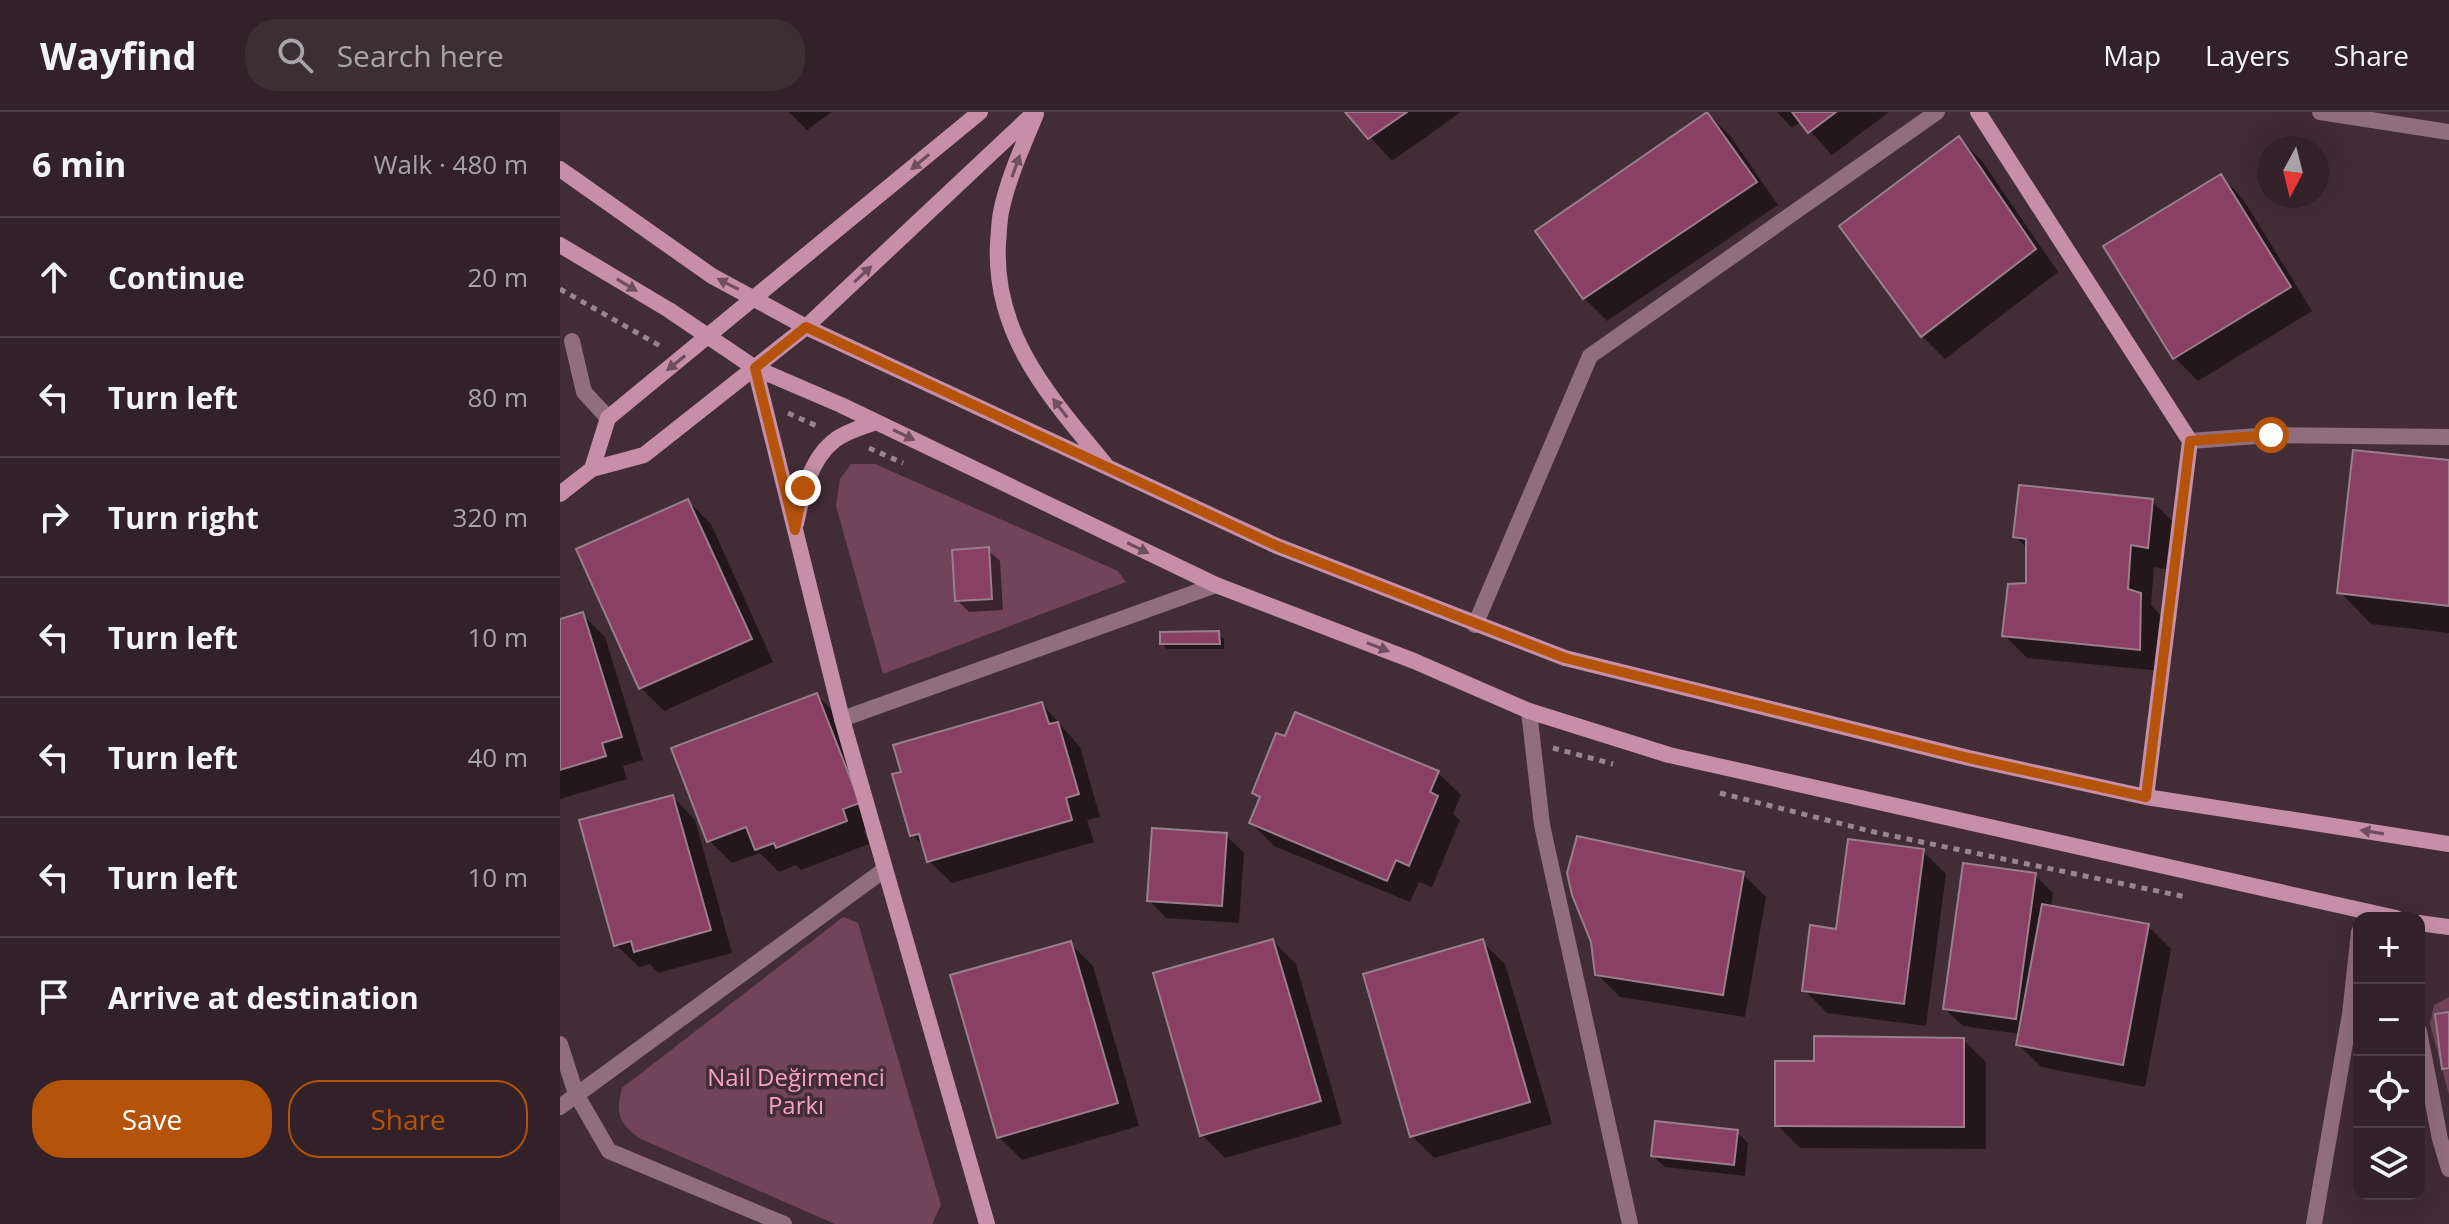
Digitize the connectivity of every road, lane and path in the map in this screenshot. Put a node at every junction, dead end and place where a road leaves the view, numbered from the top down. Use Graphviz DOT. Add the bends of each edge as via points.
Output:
graph roads {
  1 [pos="980,112"];
  2 [pos="1036,112"];
  3 [pos="1937,112"];
  4 [pos="1978,112"];
  5 [pos="2320,112"];
  6 [pos="2449,132"];
  7 [pos="560,169"];
  8 [pos="560,245"];
  9 [pos="756,299"];
  10 [pos="806,327"];
  11 [pos="709,337"];
  12 [pos="572,341"];
  13 [pos="755,368"];
  14 [pos="608,418"];
  15 [pos="876,422"];
  16 [pos="2449,437"];
  17 [pos="2190,441"];
  18 [pos="1108,468"];
  19 [pos="592,469"];
  20 [pos="560,494"];
  21 [pos="795,530"];
  22 [pos="1216,585"];
  23 [pos="1475,625"];
  24 [pos="1529,711"];
  25 [pos="842,719"];
  26 [pos="2146,797"];
  27 [pos="2449,844"];
  28 [pos="884,870"];
  29 [pos="2353,912"];
  30 [pos="2425,924"];
  31 [pos="2449,927"];
  32 [pos="2353,984"];
  33 [pos="560,1044"];
  34 [pos="2424,1056"];
  35 [pos="576,1094"];
  36 [pos="560,1107"];
  37 [pos="2449,1169"];
  38 [pos="784,1224"];
  39 [pos="987,1224"];
  40 [pos="1630,1224"];
  41 [pos="2314,1224"];
  1 -- 9 [label="main road, one-way"];
  10 -- 2 [label="main road, one-way"];
  18 -- 2 [label="main road, one-way" via="1020,350 1003,307 997,263 1000,214"];
  3 -- 23 [label="street" via="1590,356"];
  4 -- 17 [label="main road"];
  5 -- 6 [label="street"];
  9 -- 7 [label="main road, one-way" via="712,276"];
  8 -- 11 [label="main road, one-way"];
  9 -- 10 [label="main road"];
  9 -- 11 [label="main road"];
  10 -- 13 [label="main road"];
  10 -- 18 [label="main road"];
  11 -- 13 [label="main road"];
  11 -- 14 [label="main road, one-way"];
  12 -- 14 [label="street" via="584,392"];
  13 -- 15 [label="main road"];
  13 -- 19 [label="main road" via="644,455"];
  13 -- 21 [label="main road"];
  14 -- 19 [label="main road"];
  15 -- 21 [label="main road" via="834,440 818,460 803,488"];
  15 -- 22 [label="main road, one-way"];
  16 -- 17 [label="street" via="2271,435"];
  17 -- 26 [label="main road"];
  18 -- 23 [label="main road" via="1277,546"];
  19 -- 20 [label="main road"];
  21 -- 25 [label="main road"];
  22 -- 24 [label="main road, one-way"];
  22 -- 25 [label="street"];
  23 -- 26 [label="main road" via="1565,658"];
  24 -- 29 [label="main road" via="1669,755"];
  24 -- 40 [label="street" via="1542,825"];
  25 -- 28 [label="main road"];
  27 -- 26 [label="main road, one-way"];
  28 -- 35 [label="street"];
  28 -- 39 [label="main road"];
  30 -- 31 [label="main road"];
  32 -- 41 [label="street"];
  33 -- 35 [label="street"];
  34 -- 37 [label="street"];
  35 -- 36 [label="street"];
  35 -- 38 [label="street" via="609,1151"];
}
